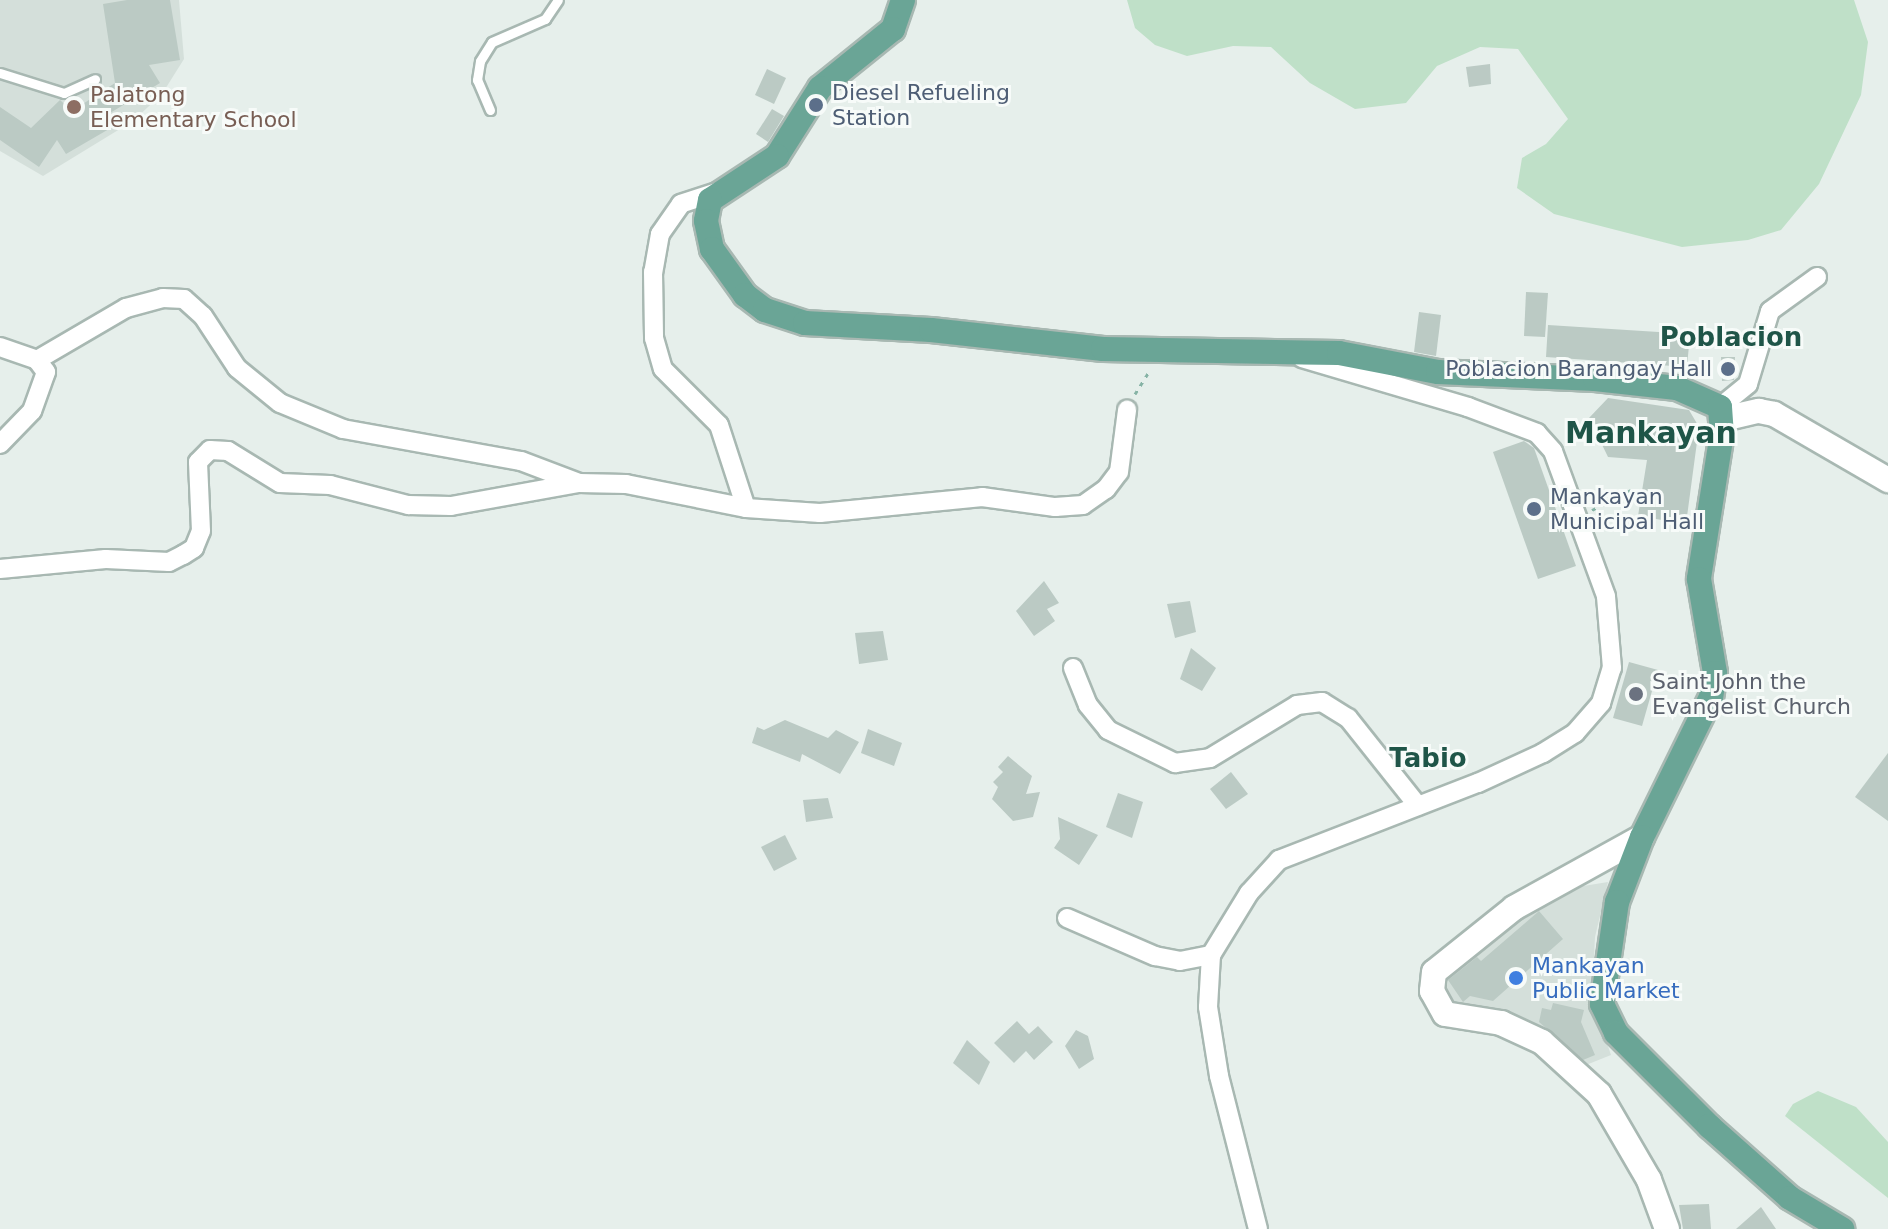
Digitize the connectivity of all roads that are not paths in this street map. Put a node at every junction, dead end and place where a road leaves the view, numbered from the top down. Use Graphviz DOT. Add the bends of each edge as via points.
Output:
graph roads {
  1 [pos="558,0"];
  2 [pos="903,0"];
  3 [pos="0,73"];
  4 [pos="95,79"];
  5 [pos="490,110"];
  6 [pos="717,192"];
  7 [pos="1817,277"];
  8 [pos="0,347"];
  9 [pos="1277,350"];
  10 [pos="37,360"];
  11 [pos="1127,410"];
  12 [pos="1721,413"];
  13 [pos="0,444"];
  14 [pos="1888,480"];
  15 [pos="579,483"];
  16 [pos="746,508"];
  17 [pos="0,569"];
  18 [pos="1073,668"];
  19 [pos="1418,806"];
  20 [pos="1642,837"];
  21 [pos="1067,918"];
  22 [pos="1211,955"];
  23 [pos="1258,1229"];
  24 [pos="1667,1229"];
  25 [pos="1842,1229"];
  1 -- 5 [label="lane" via="545,19 492,42 480,61 477,80"];
  2 -- 6 [label="main road" via="893,29 820,88 777,156"];
  3 -- 4 [label="lane" via="64,93"];
  6 -- 9 [label="main road" via="706,221 712,249 745,295 780,317 1163,350"];
  6 -- 16 [label="street" via="690,198 660,234 653,272 654,338 663,369 719,425"];
  7 -- 12 [label="street" via="1770,311 1748,384"];
  8 -- 10 [label="street"];
  9 -- 12 [label="main road" via="1339,353 1438,372 1662,386 1702,395"];
  9 -- 19 [label="street" via="1537,433 1553,451 1596,558 1613,630 1612,668 1601,703 1575,733 1543,753"];
  10 -- 13 [label="street" via="46,372 43,393"];
  10 -- 15 [label="street" via="126,308 163,298 184,299 203,316 237,368 280,403 343,429 521,461"];
  11 -- 16 [label="street" via="1119,472 1083,505 1055,507 982,497 820,513"];
  12 -- 14 [label="street" via="1774,414"];
  12 -- 20 [label="main road" via="1699,579 1715,673 1711,697"];
  15 -- 16 [label="street" via="626,484"];
  15 -- 17 [label="street" via="493,502 408,505 330,485 280,483 228,451 210,450 198,462 201,531 194,548 183,555 169,562 106,559"];
  18 -- 19 [label="street" via="1088,705 1108,730 1175,763 1210,758 1297,705 1322,702 1348,718"];
  19 -- 22 [label="street" via="1279,860 1249,893"];
  20 -- 24 [label="street" via="1514,908 1434,972 1432,991 1445,1014 1501,1023 1532,1035 1599,1094 1649,1180"];
  20 -- 25 [label="main road" via="1617,902 1603,982 1602,1004 1616,1033 1790,1198"];
  21 -- 22 [label="street" via="1155,956 1180,961"];
  22 -- 23 [label="street" via="1208,1007 1219,1076"];
}
